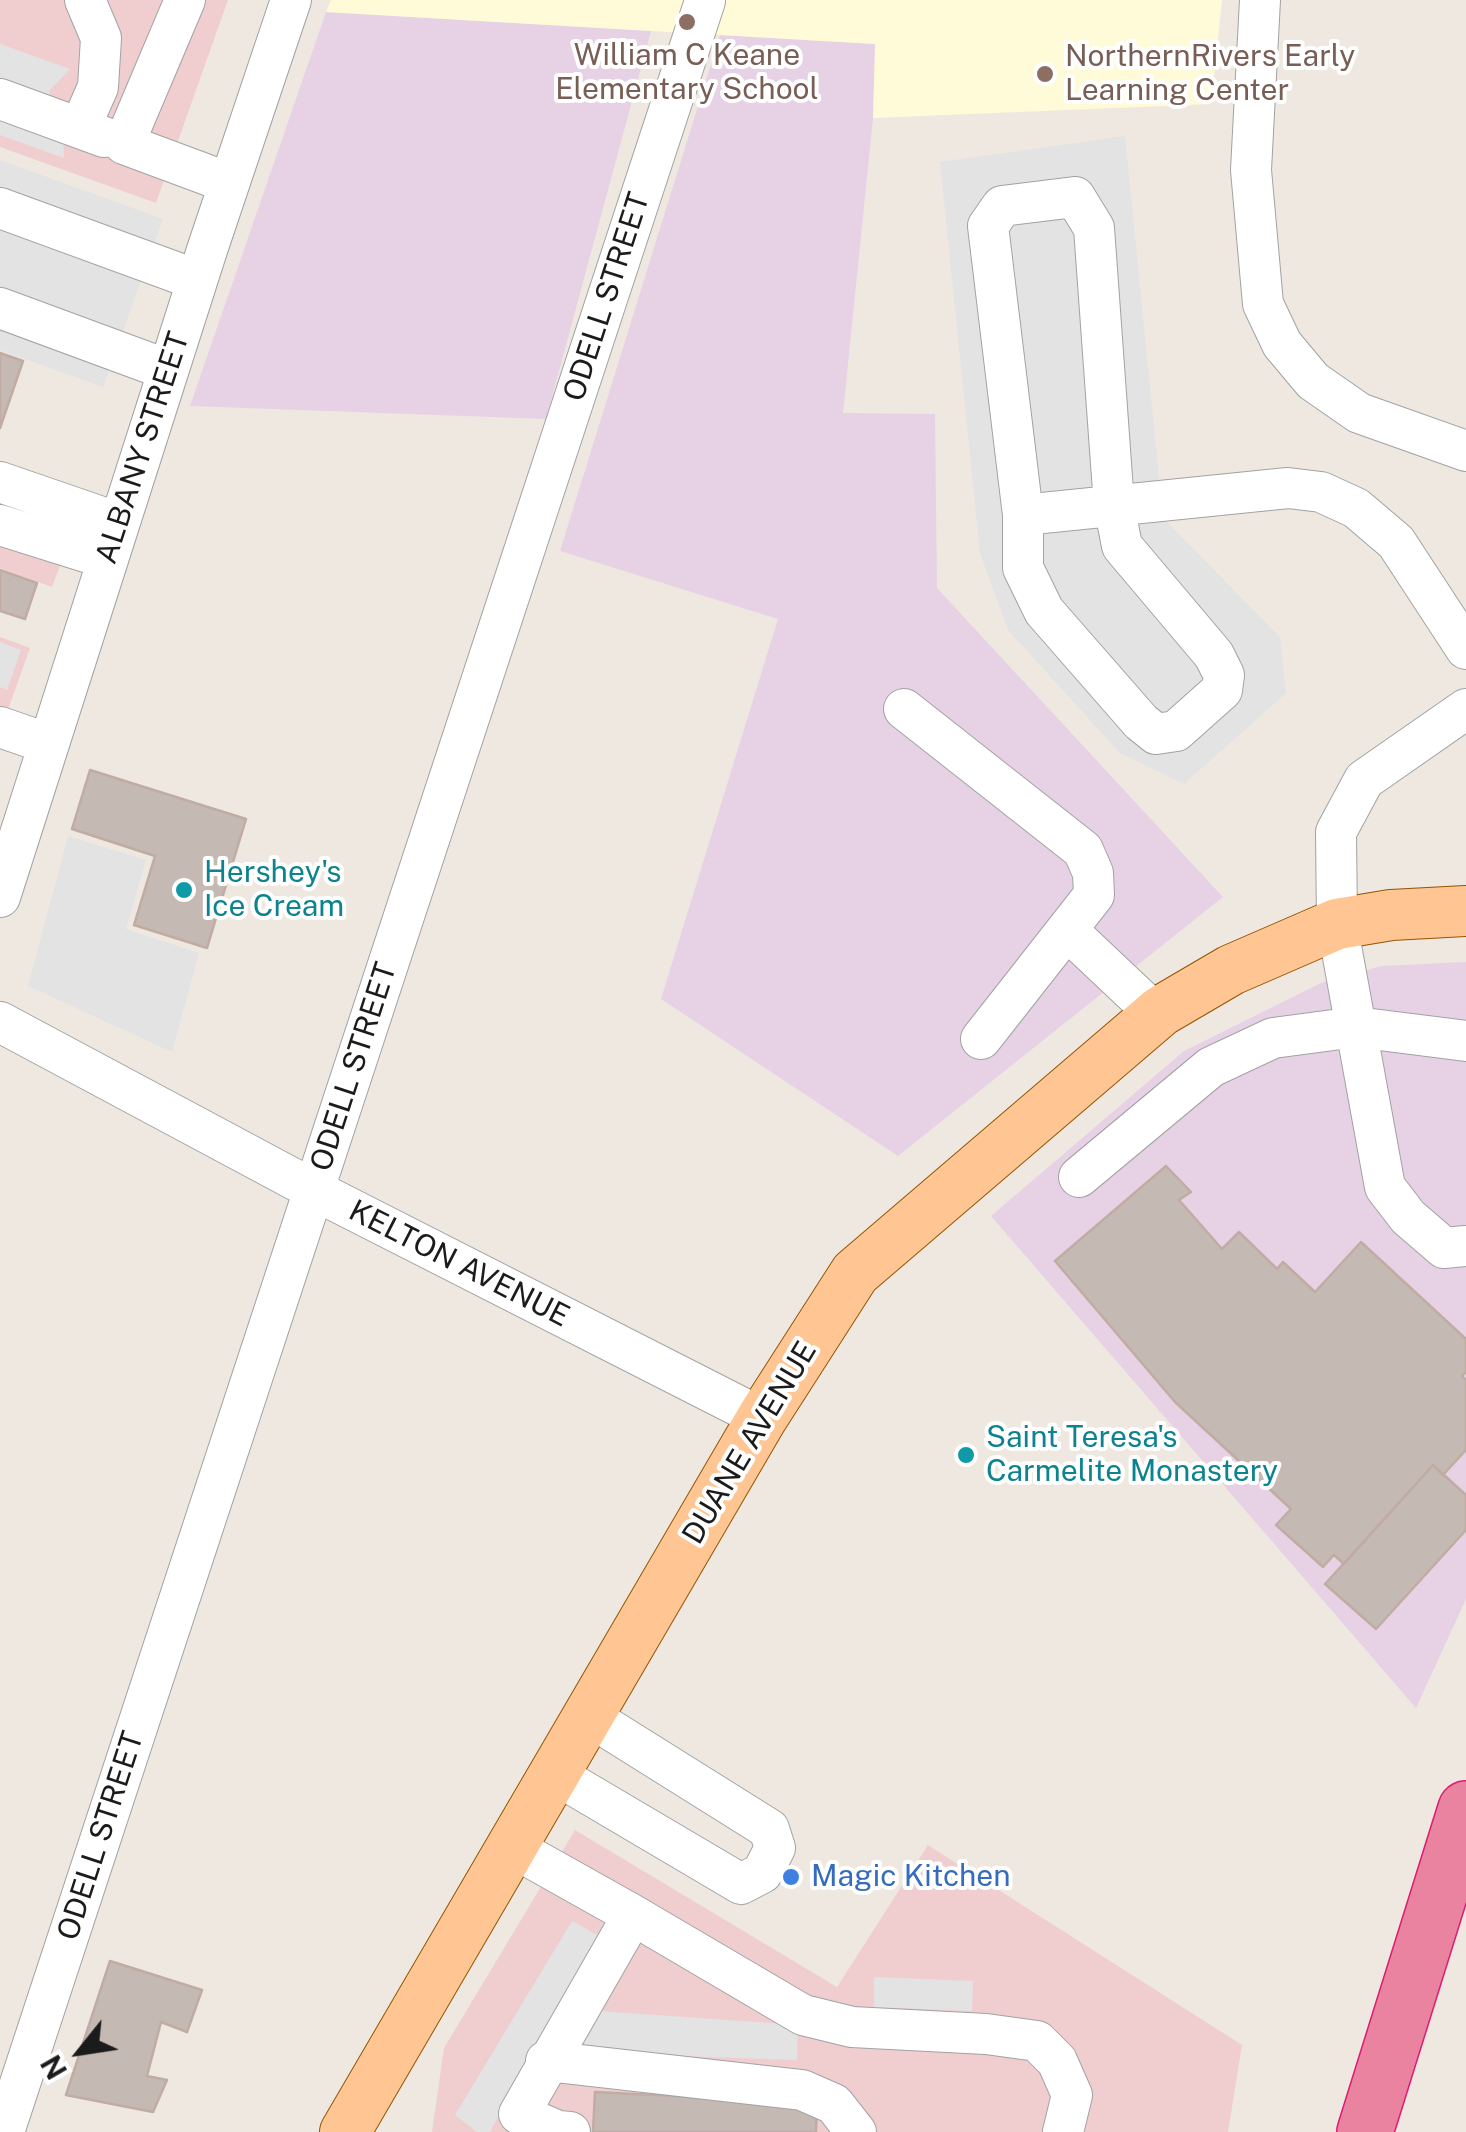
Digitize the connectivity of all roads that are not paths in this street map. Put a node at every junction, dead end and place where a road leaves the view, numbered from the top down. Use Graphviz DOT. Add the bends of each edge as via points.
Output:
graph roads {
  1 [pos="85,0"];
  2 [pos="185,0"];
  3 [pos="291,0"];
  4 [pos="1260,0"];
  5 [pos="705,1"];
  6 [pos="0,99"];
  7 [pos="80,128"];
  8 [pos="124,144"];
  9 [pos="230,183"];
  10 [pos="0,208"];
  11 [pos="197,280"];
  12 [pos="0,308"];
  13 [pos="168,370"];
  14 [pos="1466,451"];
  15 [pos="0,482"];
  16 [pos="1114,505"];
  17 [pos="1023,515"];
  18 [pos="0,526"];
  19 [pos="114,541"];
  20 [pos="1466,649"];
  21 [pos="904,709"];
  22 [pos="1466,710"];
  23 [pos="0,727"];
  24 [pos="49,744"];
  25 [pos="0,897"];
  26 [pos="1466,911"];
  27 [pos="1337,924"];
  28 [pos="1066,930"];
  29 [pos="1157,1014"];
  30 [pos="0,1022"];
  31 [pos="1356,1027"];
  32 [pos="982,1039"];
  33 [pos="1466,1041"];
  34 [pos="1079,1177"];
  35 [pos="314,1190"];
  36 [pos="1466,1246"];
  37 [pos="762,1418"];
  38 [pos="588,1715"];
  39 [pos="553,1773"];
  40 [pos="1466,1809"];
  41 [pos="510,1846"];
  42 [pos="633,1915"];
  43 [pos="546,2061"];
  44 [pos="4,2132"];
  45 [pos="344,2132"];
  46 [pos="570,2132"];
  47 [pos="856,2132"];
  48 [pos="1063,2132"];
  49 [pos="1365,2132"];
  1 -- 7 [label="street" via="101,38 98,88"];
  2 -- 8 [label="street"];
  3 -- 9 [label="street, ALBANY STREET"];
  4 -- 14 [label="street" via="1252,170 1262,304 1282,344 1313,381 1360,414"];
  5 -- 35 [label="street, ODELL STREET"];
  6 -- 7 [label="street"];
  7 -- 8 [label="street"];
  8 -- 9 [label="street"];
  9 -- 11 [label="street, ALBANY STREET"];
  10 -- 11 [label="street"];
  11 -- 13 [label="street, ALBANY STREET"];
  12 -- 13 [label="street"];
  13 -- 19 [label="street, ALBANY STREET"];
  15 -- 19 [label="street"];
  16 -- 17 [label="street"];
  16 -- 17 [label="street" via="1122,546 1224,675 1222,690 1176,731 1156,734 1141,722 1044,611 1023,568"];
  16 -- 17 [label="street" via="1094,228 1075,197 1038,201 1002,206 988,226"];
  16 -- 20 [label="street" via="1288,488 1322,492 1356,508 1396,542"];
  18 -- 19 [label="street"];
  19 -- 24 [label="street, ALBANY STREET"];
  21 -- 28 [label="street" via="1083,850 1094,896"];
  22 -- 27 [label="street" via="1364,780 1336,832"];
  23 -- 24 [label="street"];
  24 -- 25 [label="street, ALBANY STREET"];
  26 -- 27 [label="main road, DUANE AVENUE"];
  27 -- 29 [label="main road, DUANE AVENUE" via="1231,970"];
  27 -- 31 [label="street"];
  28 -- 29 [label="street"];
  28 -- 32 [label="street"];
  29 -- 37 [label="main road, DUANE AVENUE" via="856,1273"];
  30 -- 35 [label="street, KELTON AVENUE"];
  31 -- 33 [label="street"];
  31 -- 34 [label="street" via="1273,1038 1211,1067"];
  31 -- 36 [label="street" via="1385,1187 1444,1248"];
  35 -- 37 [label="street, KELTON AVENUE"];
  35 -- 44 [label="street, ODELL STREET"];
  37 -- 38 [label="main road, DUANE AVENUE"];
  38 -- 39 [label="main road, DUANE AVENUE"];
  38 -- 39 [label="street" via="769,1830 775,1848 762,1874 741,1884"];
  39 -- 41 [label="main road, DUANE AVENUE"];
  40 -- 49 [label="highway"];
  41 -- 42 [label="street"];
  41 -- 45 [label="main road, DUANE AVENUE"];
  42 -- 43 [label="street"];
  42 -- 48 [label="street" via="803,2014 852,2027 1036,2041 1057,2061 1072,2094"];
  43 -- 46 [label="street" via="519,2114"];
  43 -- 47 [label="street" via="802,2090 834,2104"];
}
